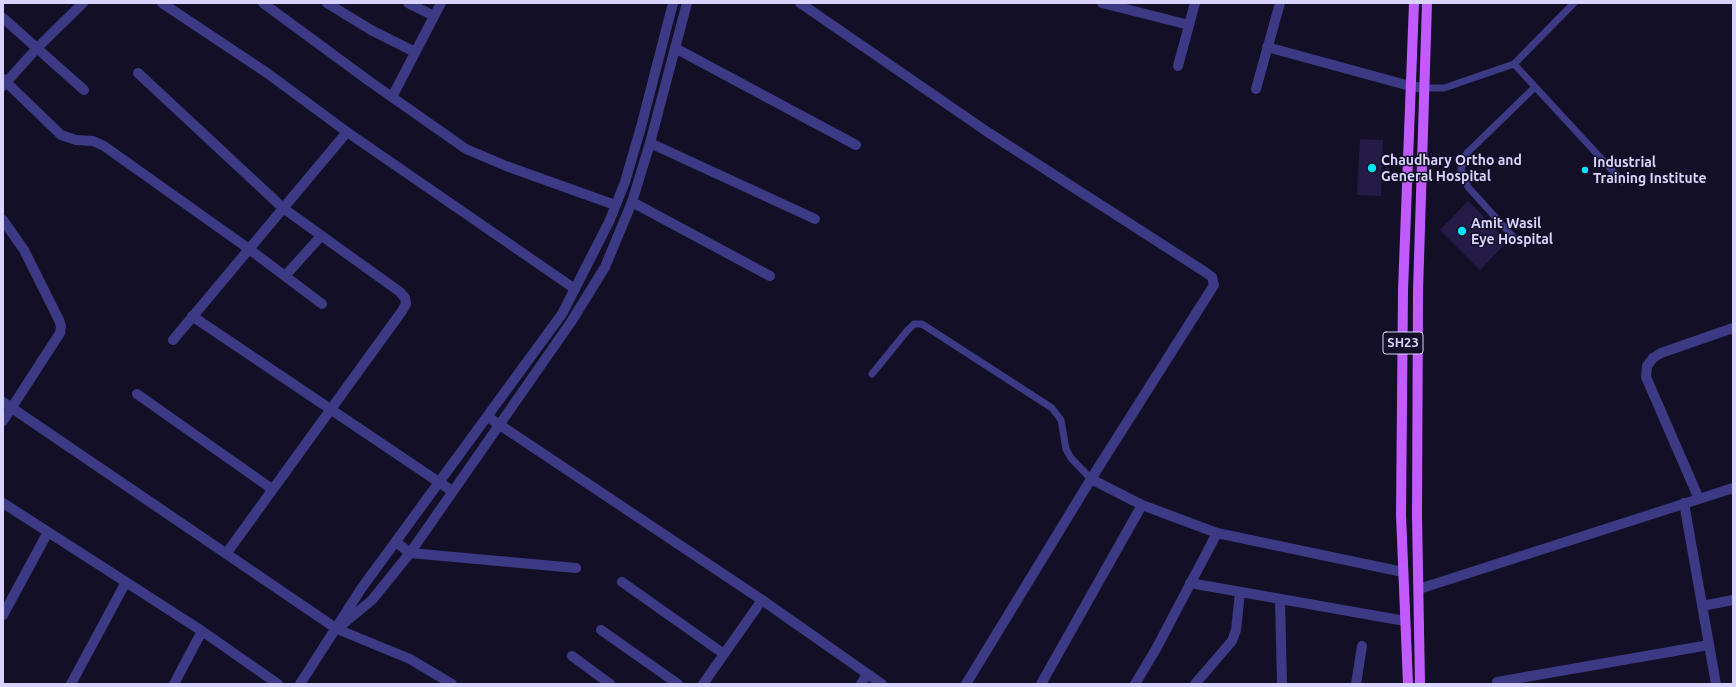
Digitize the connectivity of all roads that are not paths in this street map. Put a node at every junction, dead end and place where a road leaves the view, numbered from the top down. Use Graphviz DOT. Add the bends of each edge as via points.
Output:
graph roads {
  1 [pos="84,3"];
  2 [pos="162,3"];
  3 [pos="263,3"];
  4 [pos="327,3"];
  5 [pos="408,3"];
  6 [pos="441,3"];
  7 [pos="673,3"];
  8 [pos="687,3"];
  9 [pos="800,3"];
  10 [pos="1102,3"];
  11 [pos="1195,3"];
  12 [pos="1280,3"];
  13 [pos="1414,3"];
  14 [pos="1427,3"];
  15 [pos="1574,3"];
  16 [pos="434,16"];
  17 [pos="3,18"];
  18 [pos="1189,25"];
  19 [pos="1267,47"];
  20 [pos="37,48"];
  21 [pos="675,48"];
  22 [pos="415,52"];
  23 [pos="1514,64"];
  24 [pos="1178,66"];
  25 [pos="138,73"];
  26 [pos="4,83"];
  27 [pos="1410,86"];
  28 [pos="1535,87"];
  29 [pos="1256,88"];
  30 [pos="1424,88"];
  31 [pos="84,90"];
  32 [pos="392,97"];
  33 [pos="347,132"];
  34 [pos="650,143"];
  35 [pos="856,145"];
  36 [pos="1622,181"];
  37 [pos="632,202"];
  38 [pos="615,205"];
  39 [pos="283,208"];
  40 [pos="815,219"];
  41 [pos="3,220"];
  42 [pos="321,236"];
  43 [pos="1516,240"];
  44 [pos="249,249"];
  45 [pos="285,276"];
  46 [pos="770,276"];
  47 [pos="576,289"];
  48 [pos="322,304"];
  49 [pos="192,316"];
  50 [pos="1733,328"];
  51 [pos="173,340"];
  52 [pos="872,374"];
  53 [pos="137,394"];
  54 [pos="7,405"];
  55 [pos="330,409"];
  56 [pos="488,416"];
  57 [pos="3,421"];
  58 [pos="500,424"];
  59 [pos="1091,480"];
  60 [pos="440,483"];
  61 [pos="1733,488"];
  62 [pos="272,489"];
  63 [pos="452,491"];
  64 [pos="1699,499"];
  65 [pos="3,503"];
  66 [pos="1684,503"];
  67 [pos="1142,506"];
  68 [pos="48,532"];
  69 [pos="1217,533"];
  70 [pos="396,542"];
  71 [pos="410,553"];
  72 [pos="226,554"];
  73 [pos="576,568"];
  74 [pos="1403,572"];
  75 [pos="126,582"];
  76 [pos="622,582"];
  77 [pos="1190,583"];
  78 [pos="1419,589"];
  79 [pos="1240,592"];
  80 [pos="1280,599"];
  81 [pos="762,600"];
  82 [pos="1733,600"];
  83 [pos="1702,606"];
  84 [pos="3,615"];
  85 [pos="1405,621"];
  86 [pos="337,629"];
  87 [pos="600,630"];
  88 [pos="202,631"];
  89 [pos="1709,645"];
  90 [pos="1362,646"];
  91 [pos="724,654"];
  92 [pos="572,656"];
  93 [pos="867,674"];
  94 [pos="1497,682"];
  95 [pos="71,684"];
  96 [pos="174,684"];
  97 [pos="278,684"];
  98 [pos="300,684"];
  99 [pos="452,684"];
  100 [pos="610,684"];
  101 [pos="678,684"];
  102 [pos="703,684"];
  103 [pos="861,684"];
  104 [pos="882,684"];
  105 [pos="966,684"];
  106 [pos="1041,684"];
  107 [pos="1135,684"];
  108 [pos="1195,684"];
  109 [pos="1282,684"];
  110 [pos="1356,684"];
  111 [pos="1408,684"];
  112 [pos="1420,684"];
  113 [pos="1716,684"];
  1 -- 20 [label="street"];
  2 -- 33 [label="street" via="266,73"];
  3 -- 32 [label="street"];
  4 -- 22 [label="street" via="371,30"];
  5 -- 16 [label="street"];
  6 -- 16 [label="street"];
  7 -- 38 [label="street" via="642,127"];
  8 -- 21 [label="street"];
  9 -- 59 [label="street" via="989,133 1212,278 1214,285 1210,294"];
  10 -- 18 [label="street"];
  11 -- 18 [label="street"];
  12 -- 19 [label="street"];
  13 -- 27 [label="main road, SH23"];
  14 -- 30 [label="main road, SH23"];
  15 -- 23 [label="lane"];
  16 -- 22 [label="street"];
  17 -- 20 [label="street"];
  18 -- 24 [label="street"];
  19 -- 27 [label="street"];
  19 -- 29 [label="street"];
  20 -- 26 [label="street"];
  20 -- 31 [label="street"];
  21 -- 34 [label="street"];
  21 -- 35 [label="street"];
  22 -- 32 [label="street"];
  23 -- 28 [label="lane"];
  23 -- 30 [label="lane" via="1444,88"];
  25 -- 39 [label="street"];
  26 -- 44 [label="street" via="61,135 76,140 93,141 104,146"];
  27 -- 30 [label="street"];
  27 -- 74 [label="main road, SH23" via="1403,290"];
  28 -- 36 [label="lane"];
  28 -- 43 [label="lane" via="1467,153 1461,168 1468,187"];
  30 -- 78 [label="main road, SH23" via="1418,290"];
  32 -- 38 [label="street" via="466,149"];
  33 -- 39 [label="street"];
  33 -- 47 [label="street"];
  34 -- 37 [label="street"];
  34 -- 40 [label="street"];
  37 -- 46 [label="street"];
  37 -- 58 [label="street" via="605,267 571,322"];
  38 -- 47 [label="street"];
  39 -- 42 [label="street"];
  39 -- 44 [label="street"];
  41 -- 54 [label="street" via="24,250 61,326 60,333"];
  42 -- 45 [label="street"];
  42 -- 55 [label="street" via="400,292 406,304"];
  44 -- 45 [label="street"];
  44 -- 49 [label="street"];
  45 -- 48 [label="street"];
  47 -- 56 [label="street" via="562,314"];
  49 -- 51 [label="street"];
  49 -- 55 [label="street"];
  50 -- 64 [label="street" via="1660,354 1647,366 1646,377"];
  52 -- 59 [label="lane" via="914,324 922,324 1052,408 1061,420 1066,449"];
  53 -- 62 [label="street"];
  54 -- 57 [label="street"];
  54 -- 72 [label="street"];
  55 -- 60 [label="street"];
  55 -- 62 [label="street"];
  56 -- 58 [label="street"];
  56 -- 60 [label="street"];
  58 -- 63 [label="street"];
  58 -- 81 [label="street"];
  59 -- 67 [label="street"];
  59 -- 105 [label="street"];
  60 -- 63 [label="street"];
  60 -- 70 [label="street"];
  61 -- 64 [label="street"];
  62 -- 72 [label="street"];
  63 -- 71 [label="street"];
  64 -- 66 [label="street"];
  65 -- 68 [label="street"];
  66 -- 78 [label="street"];
  66 -- 83 [label="street"];
  67 -- 69 [label="street"];
  67 -- 106 [label="street"];
  68 -- 75 [label="street"];
  68 -- 84 [label="street"];
  69 -- 74 [label="street"];
  69 -- 77 [label="street"];
  70 -- 71 [label="street"];
  70 -- 86 [label="street" via="361,589"];
  71 -- 73 [label="street"];
  71 -- 86 [label="street" via="372,600"];
  72 -- 86 [label="street"];
  74 -- 85 [label="main road, SH23"];
  75 -- 88 [label="street"];
  75 -- 95 [label="street"];
  76 -- 91 [label="street"];
  77 -- 79 [label="street"];
  77 -- 107 [label="street"];
  78 -- 112 [label="main road, SH23"];
  79 -- 80 [label="street"];
  79 -- 108 [label="street" via="1236,630 1232,641"];
  80 -- 85 [label="street"];
  80 -- 109 [label="street"];
  81 -- 91 [label="street"];
  81 -- 93 [label="street"];
  82 -- 83 [label="street"];
  83 -- 89 [label="street"];
  85 -- 111 [label="main road, SH23"];
  86 -- 98 [label="street"];
  86 -- 99 [label="street" via="410,659"];
  87 -- 101 [label="street"];
  88 -- 96 [label="street"];
  88 -- 97 [label="street"];
  89 -- 94 [label="street"];
  89 -- 113 [label="street"];
  90 -- 110 [label="street"];
  91 -- 102 [label="street"];
  92 -- 100 [label="street"];
  93 -- 103 [label="street"];
  93 -- 104 [label="street"];
}
